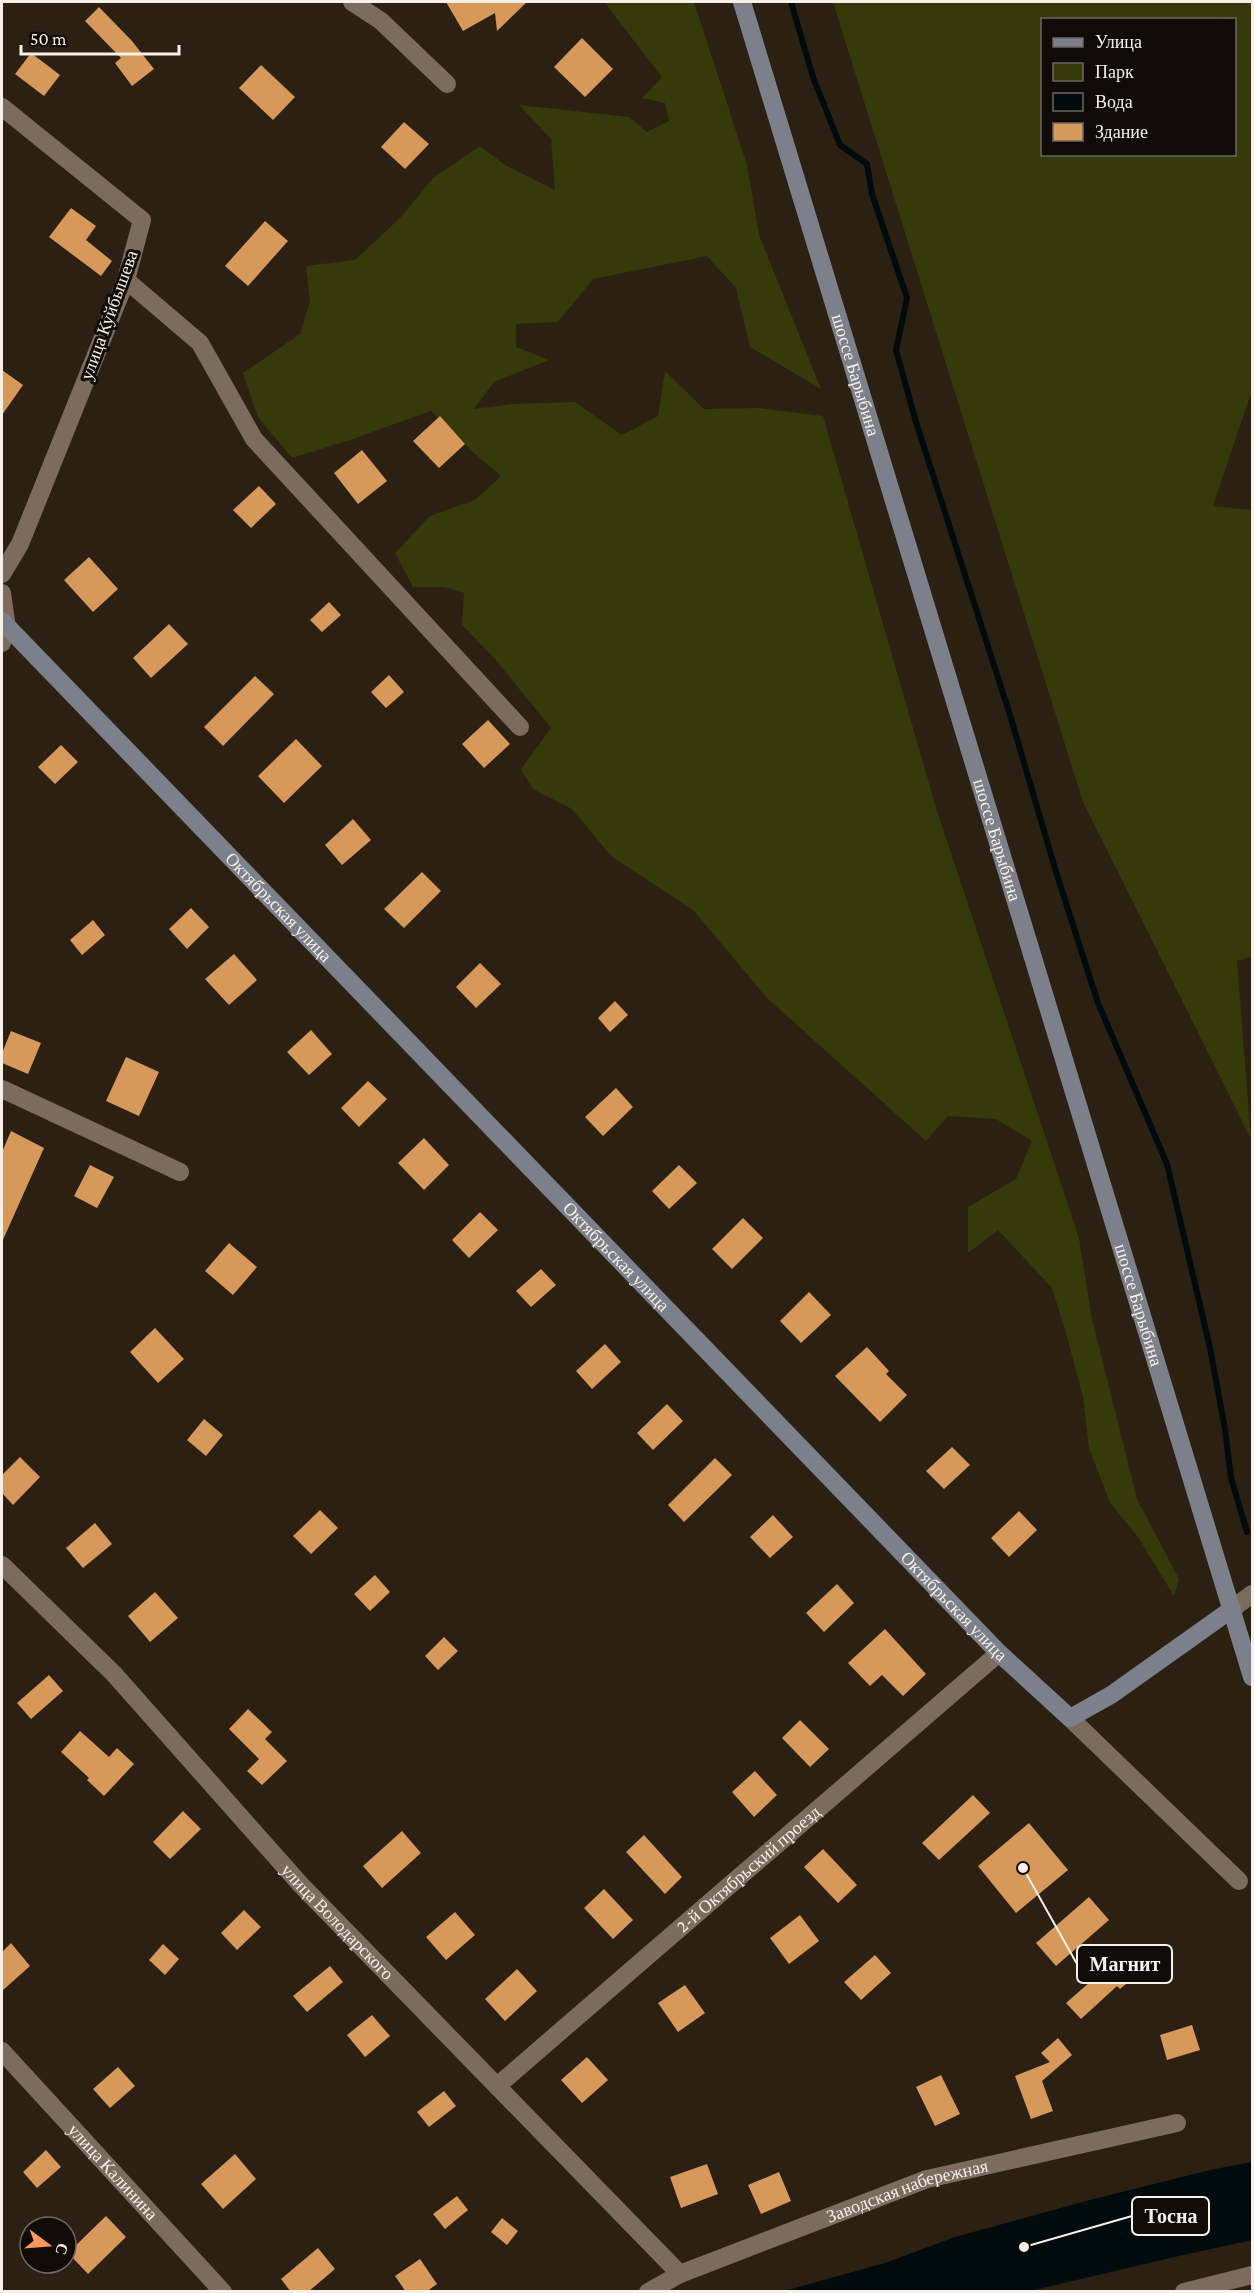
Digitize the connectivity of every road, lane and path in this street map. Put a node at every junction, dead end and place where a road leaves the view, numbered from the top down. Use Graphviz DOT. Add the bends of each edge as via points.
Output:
graph roads {
  1 [pos="352,2"];
  2 [pos="742,2"];
  3 [pos="447,84"];
  4 [pos="2,107"];
  5 [pos="126,280"];
  6 [pos="2,574"];
  7 [pos="2,593"];
  8 [pos="4,631"];
  9 [pos="520,727"];
  10 [pos="2,1089"];
  11 [pos="180,1172"];
  12 [pos="2,1564"];
  13 [pos="1252,1594"];
  14 [pos="1232,1609"];
  15 [pos="999,1653"];
  16 [pos="1252,1677"];
  17 [pos="1070,1718"];
  18 [pos="1239,1881"];
  19 [pos="2,2051"];
  20 [pos="497,2086"];
  21 [pos="1177,2123"];
  22 [pos="680,2274"];
  23 [pos="1252,2275"];
  24 [pos="223,2292"];
  25 [pos="648,2292"];
  26 [pos="1184,2292"];
  1 -- 3 [label="street" via="381,21"];
  2 -- 14 [label="main road, шоссе Барыбина"];
  4 -- 5 [label="street, улица Куйбышева" via="142,220"];
  5 -- 6 [label="street, улица Куйбышева" via="20,544"];
  5 -- 9 [label="street" via="200,343 254,439"];
  7 -- 8 [label="street"];
  8 -- 15 [label="main road, Октябрьская улица"];
  10 -- 11 [label="street"];
  12 -- 20 [label="street, улица Володарского" via="114,1674 301,1885"];
  13 -- 14 [label="street"];
  14 -- 16 [label="main road, шоссе Барыбина"];
  14 -- 17 [label="main road" via="1111,1695"];
  15 -- 17 [label="main road, Октябрьская улица"];
  15 -- 20 [label="street, 2-й Октябрьский проезд"];
  17 -- 18 [label="street, Октябрьская улица"];
  19 -- 24 [label="street, улица Калинина"];
  20 -- 22 [label="street, улица Володарского"];
  21 -- 22 [label="street, Заводская набережная" via="927,2179"];
  22 -- 25 [label="street, Заводская набережная"];
  23 -- 26 [label="street"];
}
